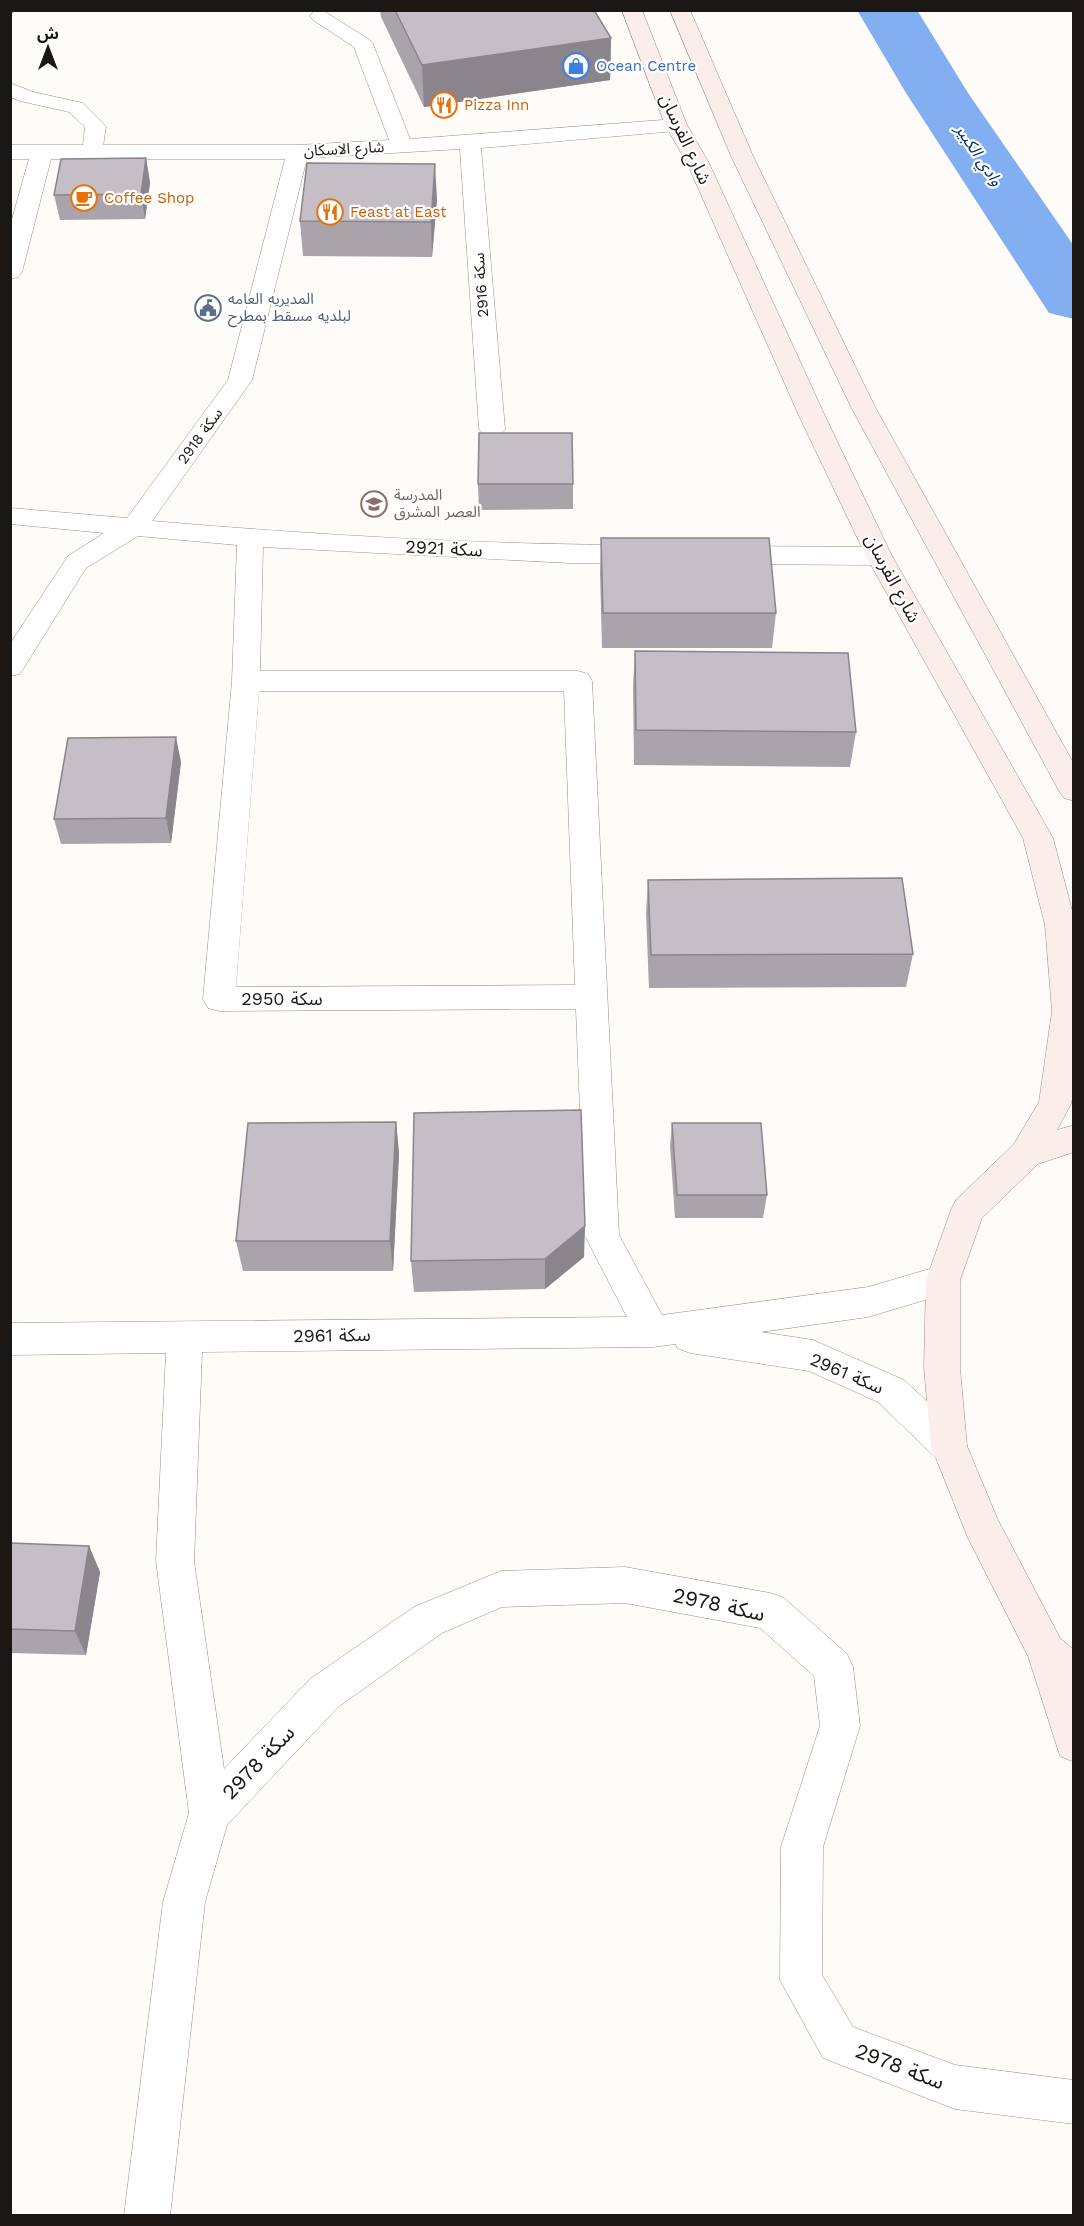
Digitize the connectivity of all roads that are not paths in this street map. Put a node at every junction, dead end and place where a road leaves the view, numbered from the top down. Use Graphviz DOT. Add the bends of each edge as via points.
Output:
graph roads {
  1 [pos="632,10"];
  2 [pos="680,10"];
  3 [pos="320,16"];
  4 [pos="16,94"];
  5 [pos="676,124"];
  6 [pos="470,142"];
  7 [pos="402,146"];
  8 [pos="10,152"];
  9 [pos="298,152"];
  10 [pos="41,153"];
  11 [pos="92,153"];
  12 [pos="10,272"];
  13 [pos="492,429"];
  14 [pos="10,516"];
  15 [pos="135,526"];
  16 [pos="250,538"];
  17 [pos="879,556"];
  18 [pos="10,668"];
  19 [pos="246,681"];
  20 [pos="1074,791"];
  21 [pos="593,997"];
  22 [pos="1074,1138"];
  23 [pos="1026,1154"];
  24 [pos="943,1280"];
  25 [pos="653,1332"];
  26 [pos="185,1337"];
  27 [pos="10,1339"];
  28 [pos="949,1446"];
  29 [pos="1060,1664"];
  30 [pos="1074,1742"];
  31 [pos="210,1813"];
  32 [pos="1074,2102"];
  33 [pos="147,2216"];
  1 -- 5 [label="street, شارع الفرسان"];
  2 -- 20 [label="street" via="742,156 863,407"];
  3 -- 7 [label="street" via="363,44"];
  4 -- 11 [label="lane" via="76,107 96,126"];
  5 -- 6 [label="street, شارع الاسكان"];
  5 -- 17 [label="street, شارع الفرسان" via="698,163"];
  6 -- 7 [label="street, شارع الاسكان"];
  6 -- 13 [label="street, سكة 2916"];
  7 -- 9 [label="street, شارع الاسكان"];
  8 -- 10 [label="street, شارع الاسكان"];
  9 -- 11 [label="street, شارع الاسكان"];
  9 -- 15 [label="street, سكة 2918" via="240,380"];
  10 -- 11 [label="street, شارع الاسكان"];
  10 -- 12 [label="street"];
  14 -- 15 [label="street, سكة 2921"];
  15 -- 16 [label="street, سكة 2921"];
  15 -- 18 [label="street, سكة 2918" via="77,562"];
  16 -- 17 [label="street, سكة 2921" via="568,554"];
  16 -- 19 [label="street, سكة 2950"];
  17 -- 23 [label="street, شارع الفرسان" via="1038,838 1060,925 1068,1011 1055,1104"];
  19 -- 21 [label="street" via="579,681"];
  19 -- 21 [label="street, سكة 2950" via="219,999"];
  21 -- 25 [label="street" via="602,1236"];
  22 -- 23 [label="street"];
  23 -- 24 [label="street" via="968,1210"];
  24 -- 25 [label="street, سكة 2961" via="868,1302"];
  24 -- 28 [label="street" via="942,1368"];
  25 -- 26 [label="street, سكة 2961"];
  25 -- 28 [label="street, سكة 2961" via="813,1356 891,1391"];
  26 -- 27 [label="street, سكة 2961"];
  26 -- 31 [label="street, سكة 2978" via="175,1561"];
  28 -- 29 [label="street" via="981,1526"];
  29 -- 30 [label="street"];
  31 -- 32 [label="street, سكة 2978" via="324,1693 428,1620 501,1589 625,1585 770,1611 833,1667 840,1726 802,1847 801,1980 838,2043 955,2087"];
  31 -- 33 [label="street, سكة 2978" via="184,1902"];
}
